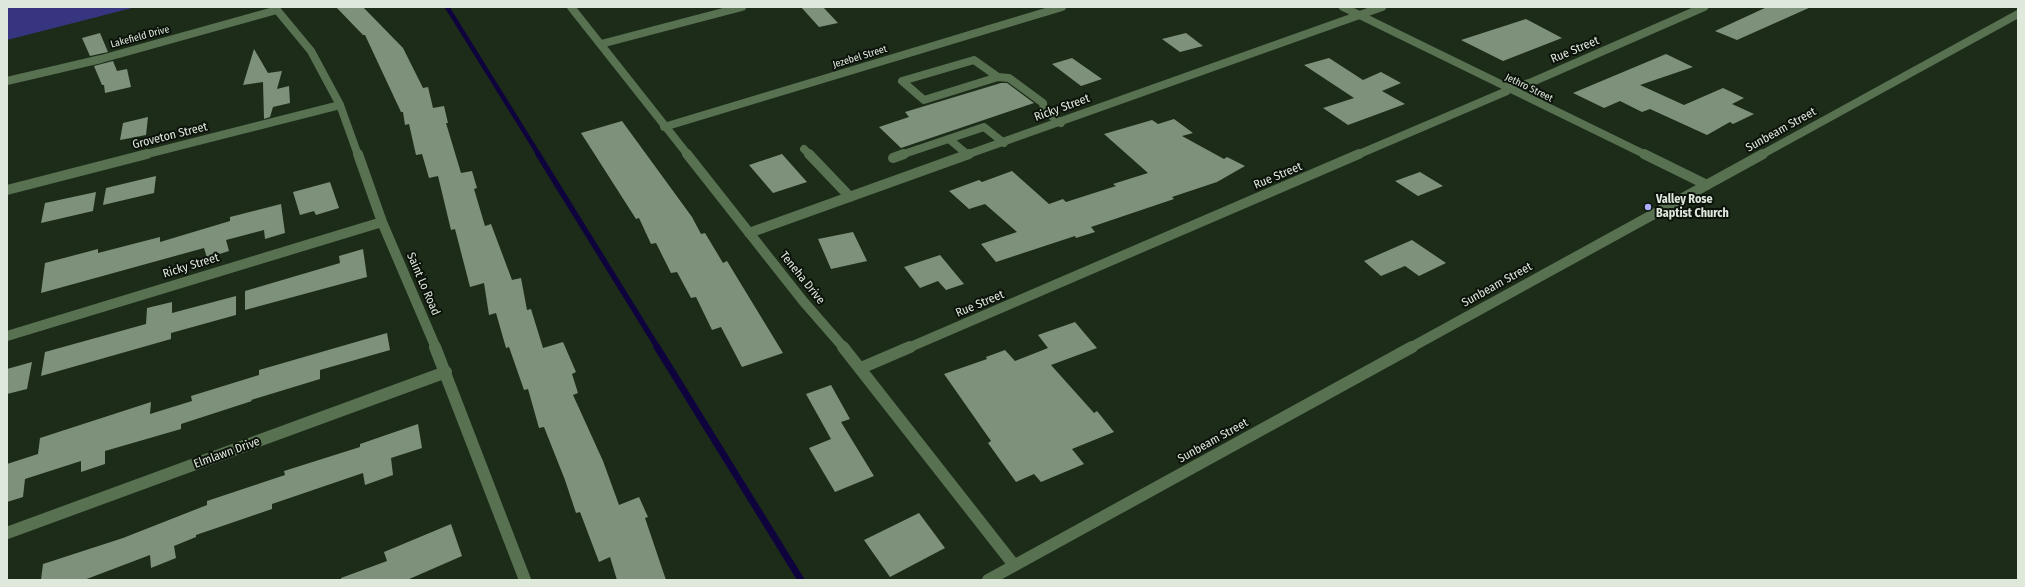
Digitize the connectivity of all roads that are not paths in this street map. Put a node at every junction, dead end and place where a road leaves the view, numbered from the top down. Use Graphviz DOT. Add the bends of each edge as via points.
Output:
graph roads {
  1 [pos="571,7"];
  2 [pos="742,7"];
  3 [pos="1062,7"];
  4 [pos="1343,7"];
  5 [pos="1382,7"];
  6 [pos="1704,7"];
  7 [pos="277,10"];
  8 [pos="2018,14"];
  9 [pos="1359,15"];
  10 [pos="601,44"];
  11 [pos="998,77"];
  12 [pos="7,81"];
  13 [pos="1507,89"];
  14 [pos="340,105"];
  15 [pos="1061,123"];
  16 [pos="664,127"];
  17 [pos="949,139"];
  18 [pos="1004,143"];
  19 [pos="804,149"];
  20 [pos="968,155"];
  21 [pos="893,158"];
  22 [pos="1706,185"];
  23 [pos="7,190"];
  24 [pos="850,197"];
  25 [pos="382,222"];
  26 [pos="749,233"];
  27 [pos="7,336"];
  28 [pos="861,368"];
  29 [pos="446,372"];
  30 [pos="7,533"];
  31 [pos="1014,564"];
  32 [pos="525,580"];
  33 [pos="988,580"];
  1 -- 10 [label="street, Teneha Drive"];
  2 -- 10 [label="street"];
  3 -- 16 [label="street, Jezebel Street"];
  4 -- 9 [label="street, Jethro Street"];
  5 -- 9 [label="street, Ricky Street"];
  6 -- 13 [label="street, Rue Street" via="1532,82"];
  7 -- 12 [label="street, Lakefield Drive" via="101,59"];
  7 -- 14 [label="street, Saint Lo Road" via="311,51"];
  8 -- 22 [label="street, Sunbeam Street"];
  9 -- 13 [label="street, Jethro Street"];
  9 -- 15 [label="street, Ricky Street"];
  10 -- 16 [label="street, Teneha Drive"];
  11 -- 11 [label="street" via="974,60 902,81 924,100"];
  11 -- 15 [label="street" via="1009,78 1021,86 1044,103 1044,110"];
  13 -- 22 [label="street, Jethro Street"];
  13 -- 28 [label="street, Rue Street"];
  14 -- 23 [label="street, Groveton Street"];
  14 -- 25 [label="street, Saint Lo Road"];
  15 -- 18 [label="street, Ricky Street"];
  16 -- 26 [label="street, Teneha Drive"];
  17 -- 18 [label="street" via="984,127"];
  17 -- 20 [label="street"];
  17 -- 21 [label="street"];
  18 -- 20 [label="street, Ricky Street"];
  19 -- 24 [label="street"];
  20 -- 24 [label="street, Ricky Street"];
  22 -- 31 [label="street, Sunbeam Street"];
  24 -- 26 [label="street, Ricky Street"];
  25 -- 27 [label="street, Ricky Street"];
  25 -- 29 [label="street, Saint Lo Road"];
  26 -- 28 [label="street, Teneha Drive"];
  28 -- 31 [label="street, Teneha Drive"];
  29 -- 30 [label="street, Elmlawn Drive"];
  29 -- 32 [label="street, Saint Lo Road"];
  31 -- 33 [label="street, Sunbeam Street"];
}
